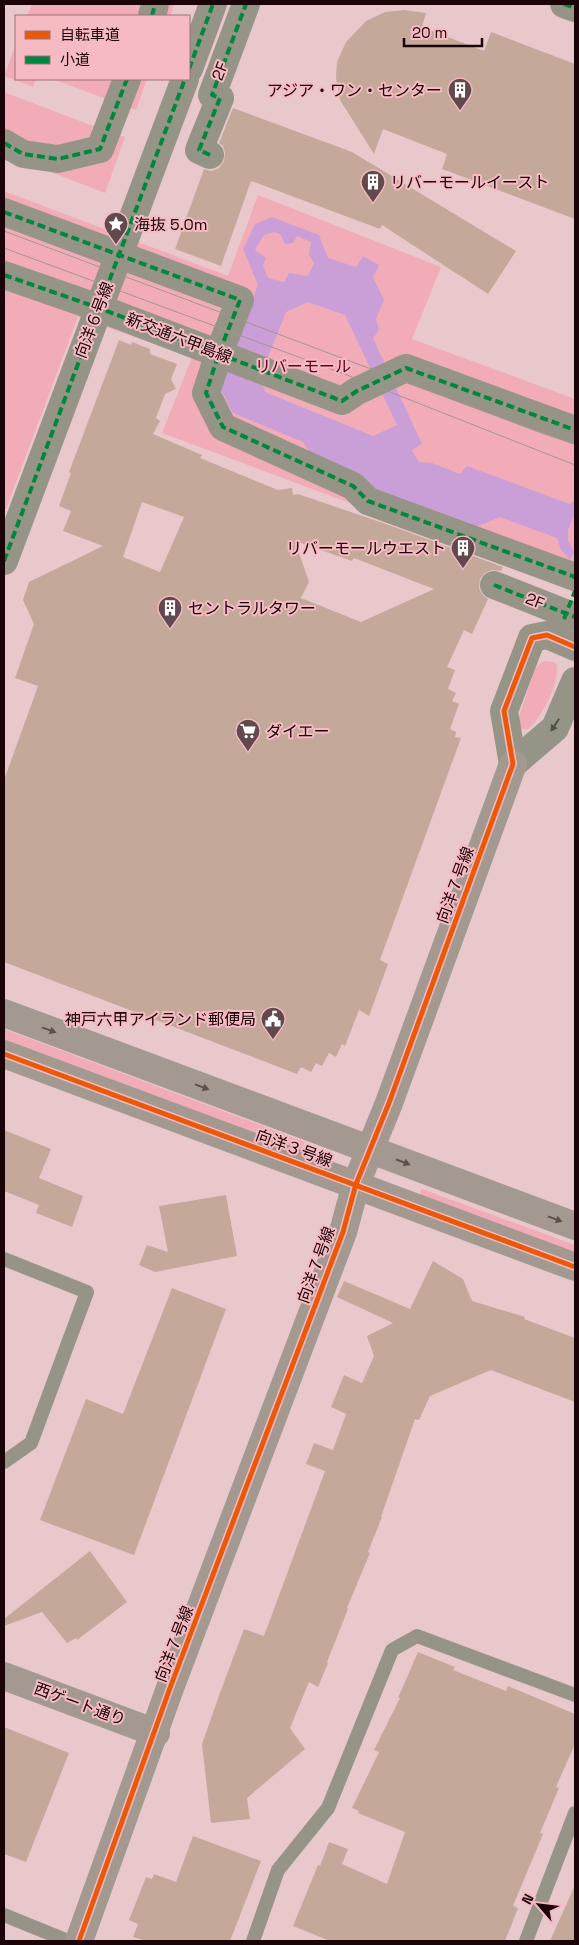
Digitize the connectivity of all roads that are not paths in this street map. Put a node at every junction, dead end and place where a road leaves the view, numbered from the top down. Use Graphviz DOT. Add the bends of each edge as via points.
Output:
graph roads {
  1 [pos="213,4"];
  2 [pos="246,4"];
  3 [pos="564,4"];
  4 [pos="575,8"];
  5 [pos="190,66"];
  6 [pos="127,80"];
  7 [pos="185,80"];
  8 [pos="4,143"];
  9 [pos="210,155"];
  10 [pos="4,212"];
  11 [pos="119,255"];
  12 [pos="4,275"];
  13 [pos="99,308"];
  14 [pos="222,355"];
  15 [pos="575,430"];
  16 [pos="4,561"];
  17 [pos="575,577"];
  18 [pos="494,585"];
  19 [pos="575,591"];
  20 [pos="569,618"];
  21 [pos="575,647"];
  22 [pos="575,681"];
  23 [pos="513,764"];
  24 [pos="4,1013"];
  25 [pos="4,1054"];
  26 [pos="370,1149"];
  27 [pos="356,1184"];
  28 [pos="575,1226"];
  29 [pos="4,1258"];
  30 [pos="575,1267"];
  31 [pos="4,1462"];
  32 [pos="4,1676"];
  33 [pos="575,1695"];
  34 [pos="156,1733"];
  35 [pos="575,1813"];
  36 [pos="4,1915"];
  37 [pos="68,1941"];
  38 [pos="80,1941"];
  39 [pos="253,1941"];
  40 [pos="526,1941"];
  1 -- 5 [label="street"];
  2 -- 9 [label="street, 2F" via="212,95 220,98 199,150"];
  3 -- 4 [label="street"];
  6 -- 8 [label="street" via="100,150 58,159 23,154"];
  7 -- 11 [label="street, 向洋６号線"];
  10 -- 11 [label="street"];
  11 -- 13 [label="street, 向洋６号線"];
  11 -- 14 [label="street" via="240,300"];
  12 -- 13 [label="street, 新交通六甲島線"];
  13 -- 14 [label="street, 新交通六甲島線"];
  13 -- 16 [label="street, 向洋６号線"];
  14 -- 15 [label="street, 新交通六甲島線" via="342,401 406,368"];
  14 -- 17 [label="street" via="206,393 223,427 353,486 368,501"];
  18 -- 20 [label="street, 2F, bridge"];
  19 -- 20 [label="street"];
  21 -- 23 [label="street, 向洋７号線" via="547,635 532,638 504,711"];
  22 -- 23 [label="street, 向洋７号線, one-way" via="555,728"];
  23 -- 26 [label="street, 向洋７号線"];
  24 -- 26 [label="street, 向洋３号線, one-way"];
  25 -- 27 [label="street, 向洋３号線"];
  26 -- 27 [label="street, 向洋７号線"];
  26 -- 28 [label="street, 向洋３号線, one-way"];
  27 -- 30 [label="street, 向洋３号線"];
  27 -- 34 [label="street, 向洋７号線" via="343,1232 170,1688"];
  29 -- 31 [label="lane" via="87,1292 30,1443"];
  32 -- 34 [label="street, 西ゲート通り"];
  33 -- 39 [label="lane" via="417,1636 392,1650 328,1808 278,1870"];
  34 -- 38 [label="street, 向洋７号線"];
  35 -- 40 [label="lane"];
  36 -- 37 [label="lane"];
}
